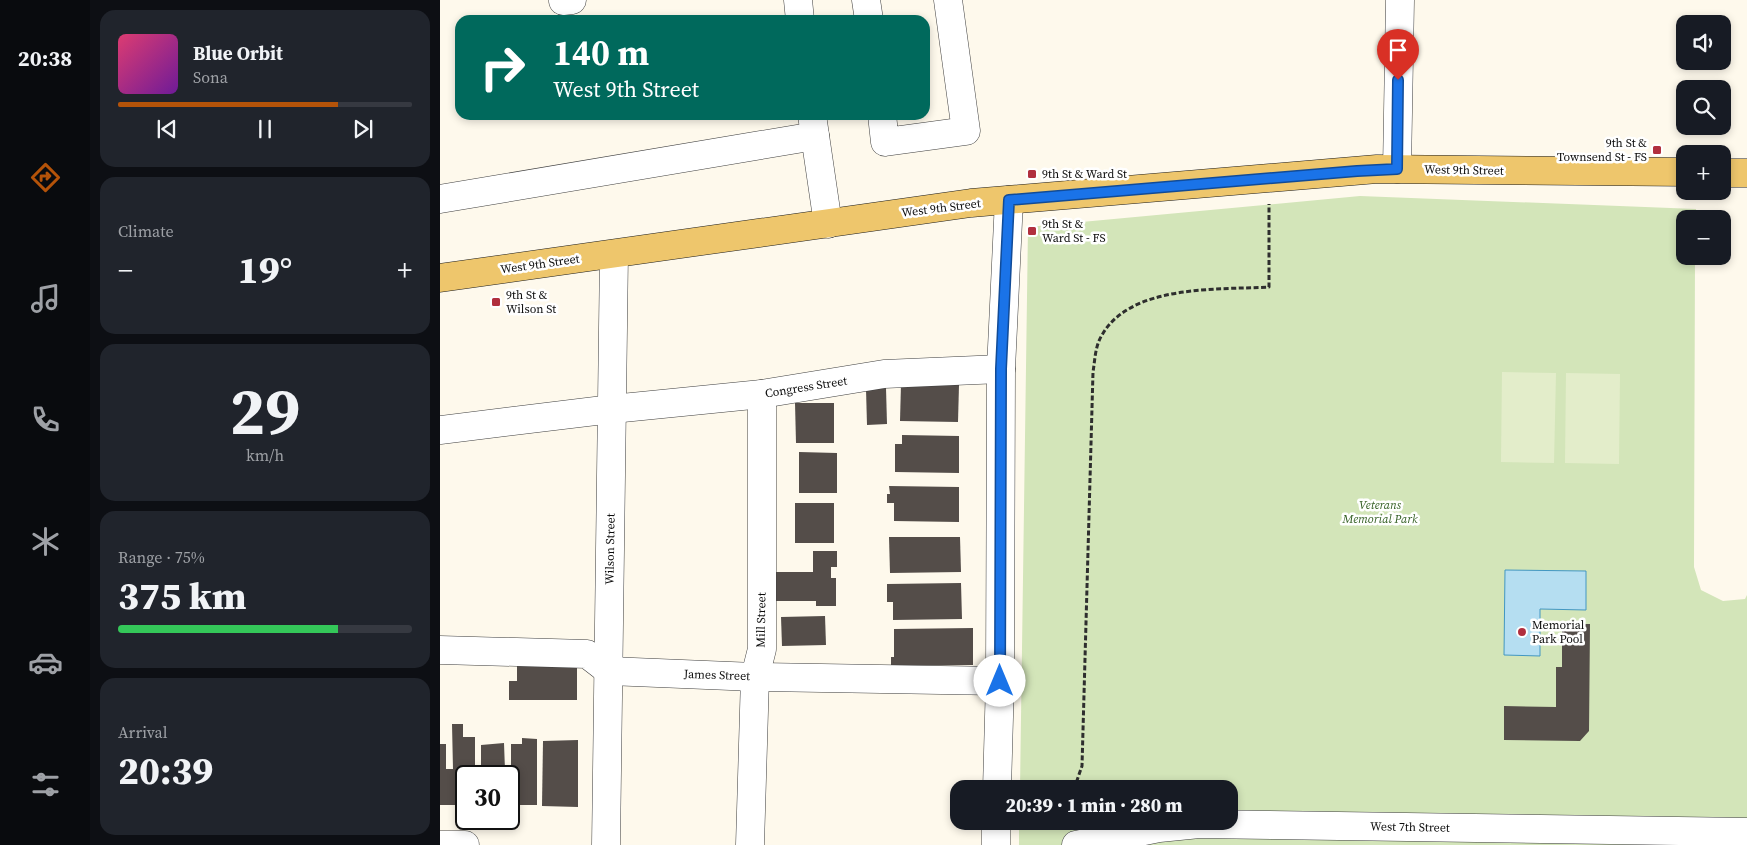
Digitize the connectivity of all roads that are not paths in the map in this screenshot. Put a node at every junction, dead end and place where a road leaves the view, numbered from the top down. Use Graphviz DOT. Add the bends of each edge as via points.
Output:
graph roads {
  1 [pos="798,0"];
  2 [pos="866,0"];
  3 [pos="948,0"];
  4 [pos="1400,0"];
  5 [pos="800,15"];
  6 [pos="868,15"];
  7 [pos="883,120"];
  8 [pos="814,126"];
  9 [pos="1397,169"];
  10 [pos="1676,172"];
  11 [pos="1731,173"];
  12 [pos="1747,173"];
  13 [pos="440,199"];
  14 [pos="1009,200"];
  15 [pos="828,224"];
  16 [pos="614,254"];
  17 [pos="440,278"];
  18 [pos="1001,369"];
  19 [pos="762,394"];
  20 [pos="612,409"];
  21 [pos="440,430"];
  22 [pos="440,650"];
  23 [pos="609,671"];
  24 [pos="755,677"];
  25 [pos="1000,681"];
  26 [pos="997,780"];
  27 [pos="996,830"];
  28 [pos="1747,832"];
  29 [pos="440,845"];
  30 [pos="465,845"];
  31 [pos="606,845"];
  32 [pos="750,845"];
  33 [pos="996,845"];
  34 [pos="1076,845"];
  1 -- 5 [label="street"];
  2 -- 6 [label="street"];
  3 -- 7 [label="street" via="966,131 885,142"];
  4 -- 9 [label="street"];
  8 -- 13 [label="street"];
  8 -- 15 [label="street"];
  9 -- 10 [label="main road, West 9th Street"];
  9 -- 14 [label="main road, West 9th Street"];
  11 -- 12 [label="main road"];
  14 -- 15 [label="main road, West 9th Street"];
  14 -- 18 [label="street"];
  15 -- 16 [label="main road, West 9th Street"];
  16 -- 17 [label="main road, West 9th Street"];
  16 -- 20 [label="street, Wilson Street"];
  18 -- 19 [label="street, Congress Street" via="884,374"];
  18 -- 25 [label="street"];
  19 -- 20 [label="street, Congress Street"];
  19 -- 24 [label="street, Mill Street" via="762,649"];
  20 -- 21 [label="street, Congress Street"];
  20 -- 23 [label="street, Wilson Street"];
  22 -- 23 [label="street" via="587,654"];
  23 -- 24 [label="street, James Street"];
  23 -- 31 [label="street, Wilson Street"];
  24 -- 25 [label="street, James Street"];
  24 -- 32 [label="street, Mill Street"];
  25 -- 26 [label="street"];
  27 -- 33 [label="street"];
  28 -- 34 [label="street, West 7th Street" via="1198,824 1160,828"];
  29 -- 30 [label="street"];
}
